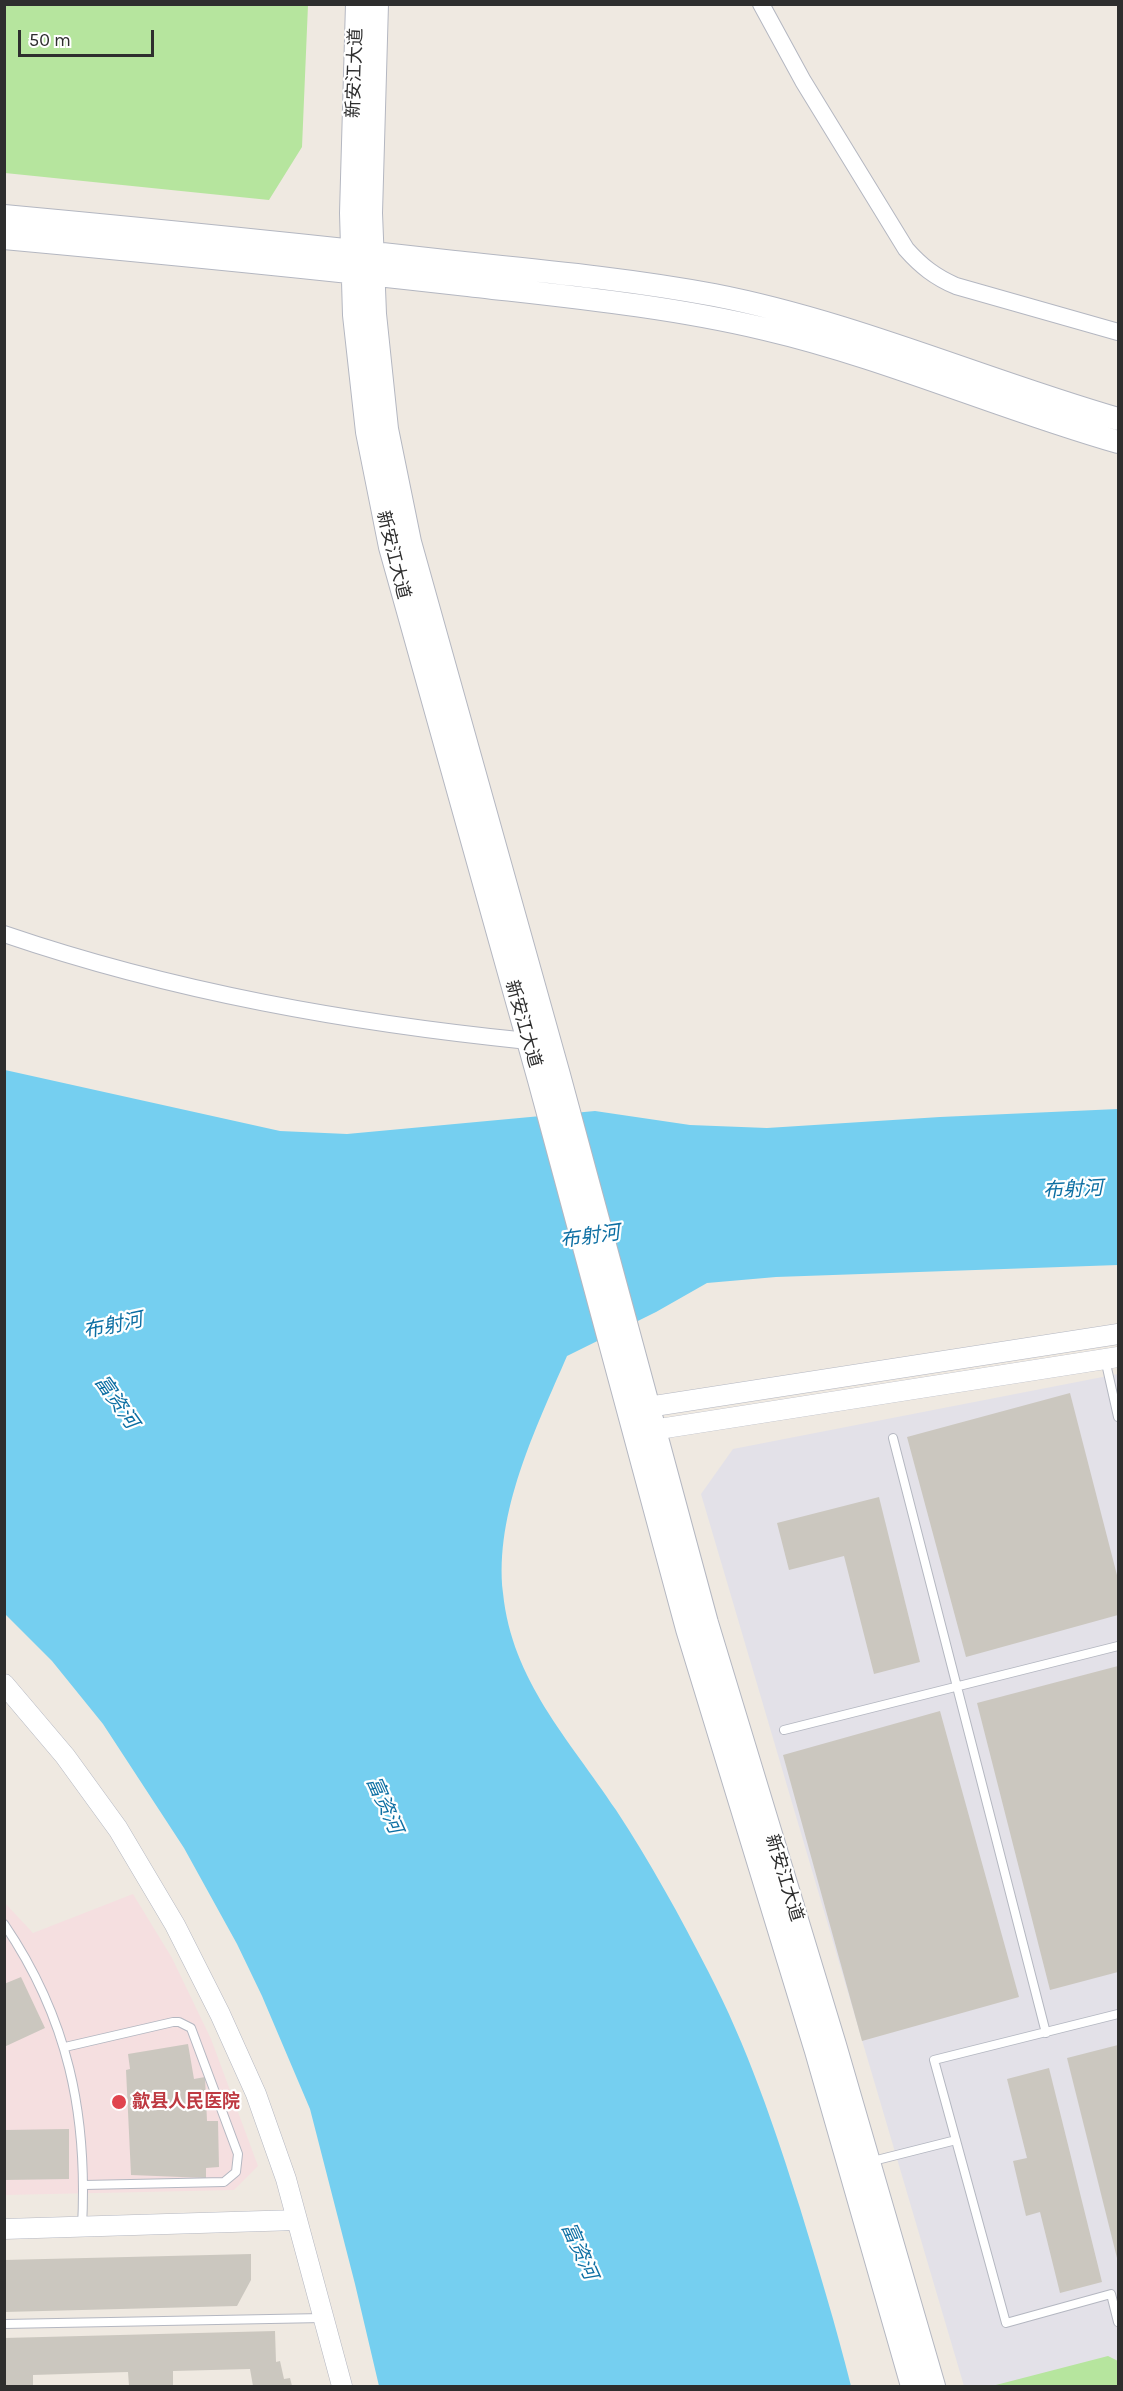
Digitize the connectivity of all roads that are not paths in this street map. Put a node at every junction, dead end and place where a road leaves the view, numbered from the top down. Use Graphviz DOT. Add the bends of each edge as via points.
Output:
graph roads {
  1 [pos="357,4"];
  2 [pos="377,4"];
  3 [pos="761,4"];
  4 [pos="4,216"];
  5 [pos="4,238"];
  6 [pos="362,262"];
  7 [pos="1119,332"];
  8 [pos="1119,419"];
  9 [pos="1119,442"];
  10 [pos="4,934"];
  11 [pos="528,1041"];
  12 [pos="551,1086"];
  13 [pos="1119,1334"];
  14 [pos="1112,1358"];
  15 [pos="638,1409"];
  16 [pos="1119,1416"];
  17 [pos="644,1431"];
  18 [pos="893,1438"];
  19 [pos="1119,1646"];
  20 [pos="4,1684"];
  21 [pos="957,1686"];
  22 [pos="784,1730"];
  23 [pos="4,1924"];
  24 [pos="1119,2014"];
  25 [pos="1046,2033"];
  26 [pos="65,2047"];
  27 [pos="956,2140"];
  28 [pos="869,2162"];
  29 [pos="84,2185"];
  30 [pos="297,2220"];
  31 [pos="82,2227"];
  32 [pos="4,2229"];
  33 [pos="324,2318"];
  34 [pos="1118,2320"];
  35 [pos="4,2324"];
  36 [pos="342,2386"];
  37 [pos="912,2386"];
  38 [pos="934,2386"];
  1 -- 6 [label="main road, 新安江大道"];
  2 -- 6 [label="main road, 新安江大道"];
  3 -- 7 [label="street" via="803,81 916,261 956,286"];
  4 -- 6 [label="main road"];
  5 -- 6 [label="main road"];
  6 -- 8 [label="main road" via="659,286 770,308 856,332"];
  6 -- 9 [label="main road" via="656,307 765,329 850,352"];
  6 -- 11 [label="main road, 新安江大道" via="360,374 367,432 390,547"];
  6 -- 12 [label="main road, 新安江大道" via="387,429 410,542"];
  10 -- 11 [label="street" via="146,976 284,1007"];
  11 -- 12 [label="main road, 新安江大道"];
  12 -- 15 [label="main road, 新安江大道"];
  13 -- 15 [label="street"];
  14 -- 16 [label="lane"];
  14 -- 17 [label="street"];
  15 -- 17 [label="main road, 新安江大道"];
  17 -- 28 [label="main road, 新安江大道"];
  17 -- 37 [label="main road, 新安江大道" via="687,1629 816,2051"];
  18 -- 21 [label="lane"];
  19 -- 21 [label="lane"];
  20 -- 30 [label="street" via="92,1792 175,1925 239,2054 272,2137"];
  21 -- 22 [label="lane"];
  21 -- 25 [label="lane"];
  23 -- 26 [label="lane" via="45,1992"];
  24 -- 25 [label="lane"];
  25 -- 27 [label="lane" via="934,2060"];
  26 -- 29 [label="lane" via="81,2126"];
  26 -- 29 [label="lane" via="173,2022 186,2024 191,2028 238,2154 236,2172 224,2182"];
  27 -- 28 [label="lane"];
  27 -- 34 [label="lane" via="1006,2323 1111,2294"];
  28 -- 38 [label="main road, 新安江大道"];
  29 -- 31 [label="lane"];
  30 -- 31 [label="street"];
  30 -- 33 [label="street"];
  31 -- 32 [label="street"];
  33 -- 35 [label="lane"];
  33 -- 36 [label="street"];
}
